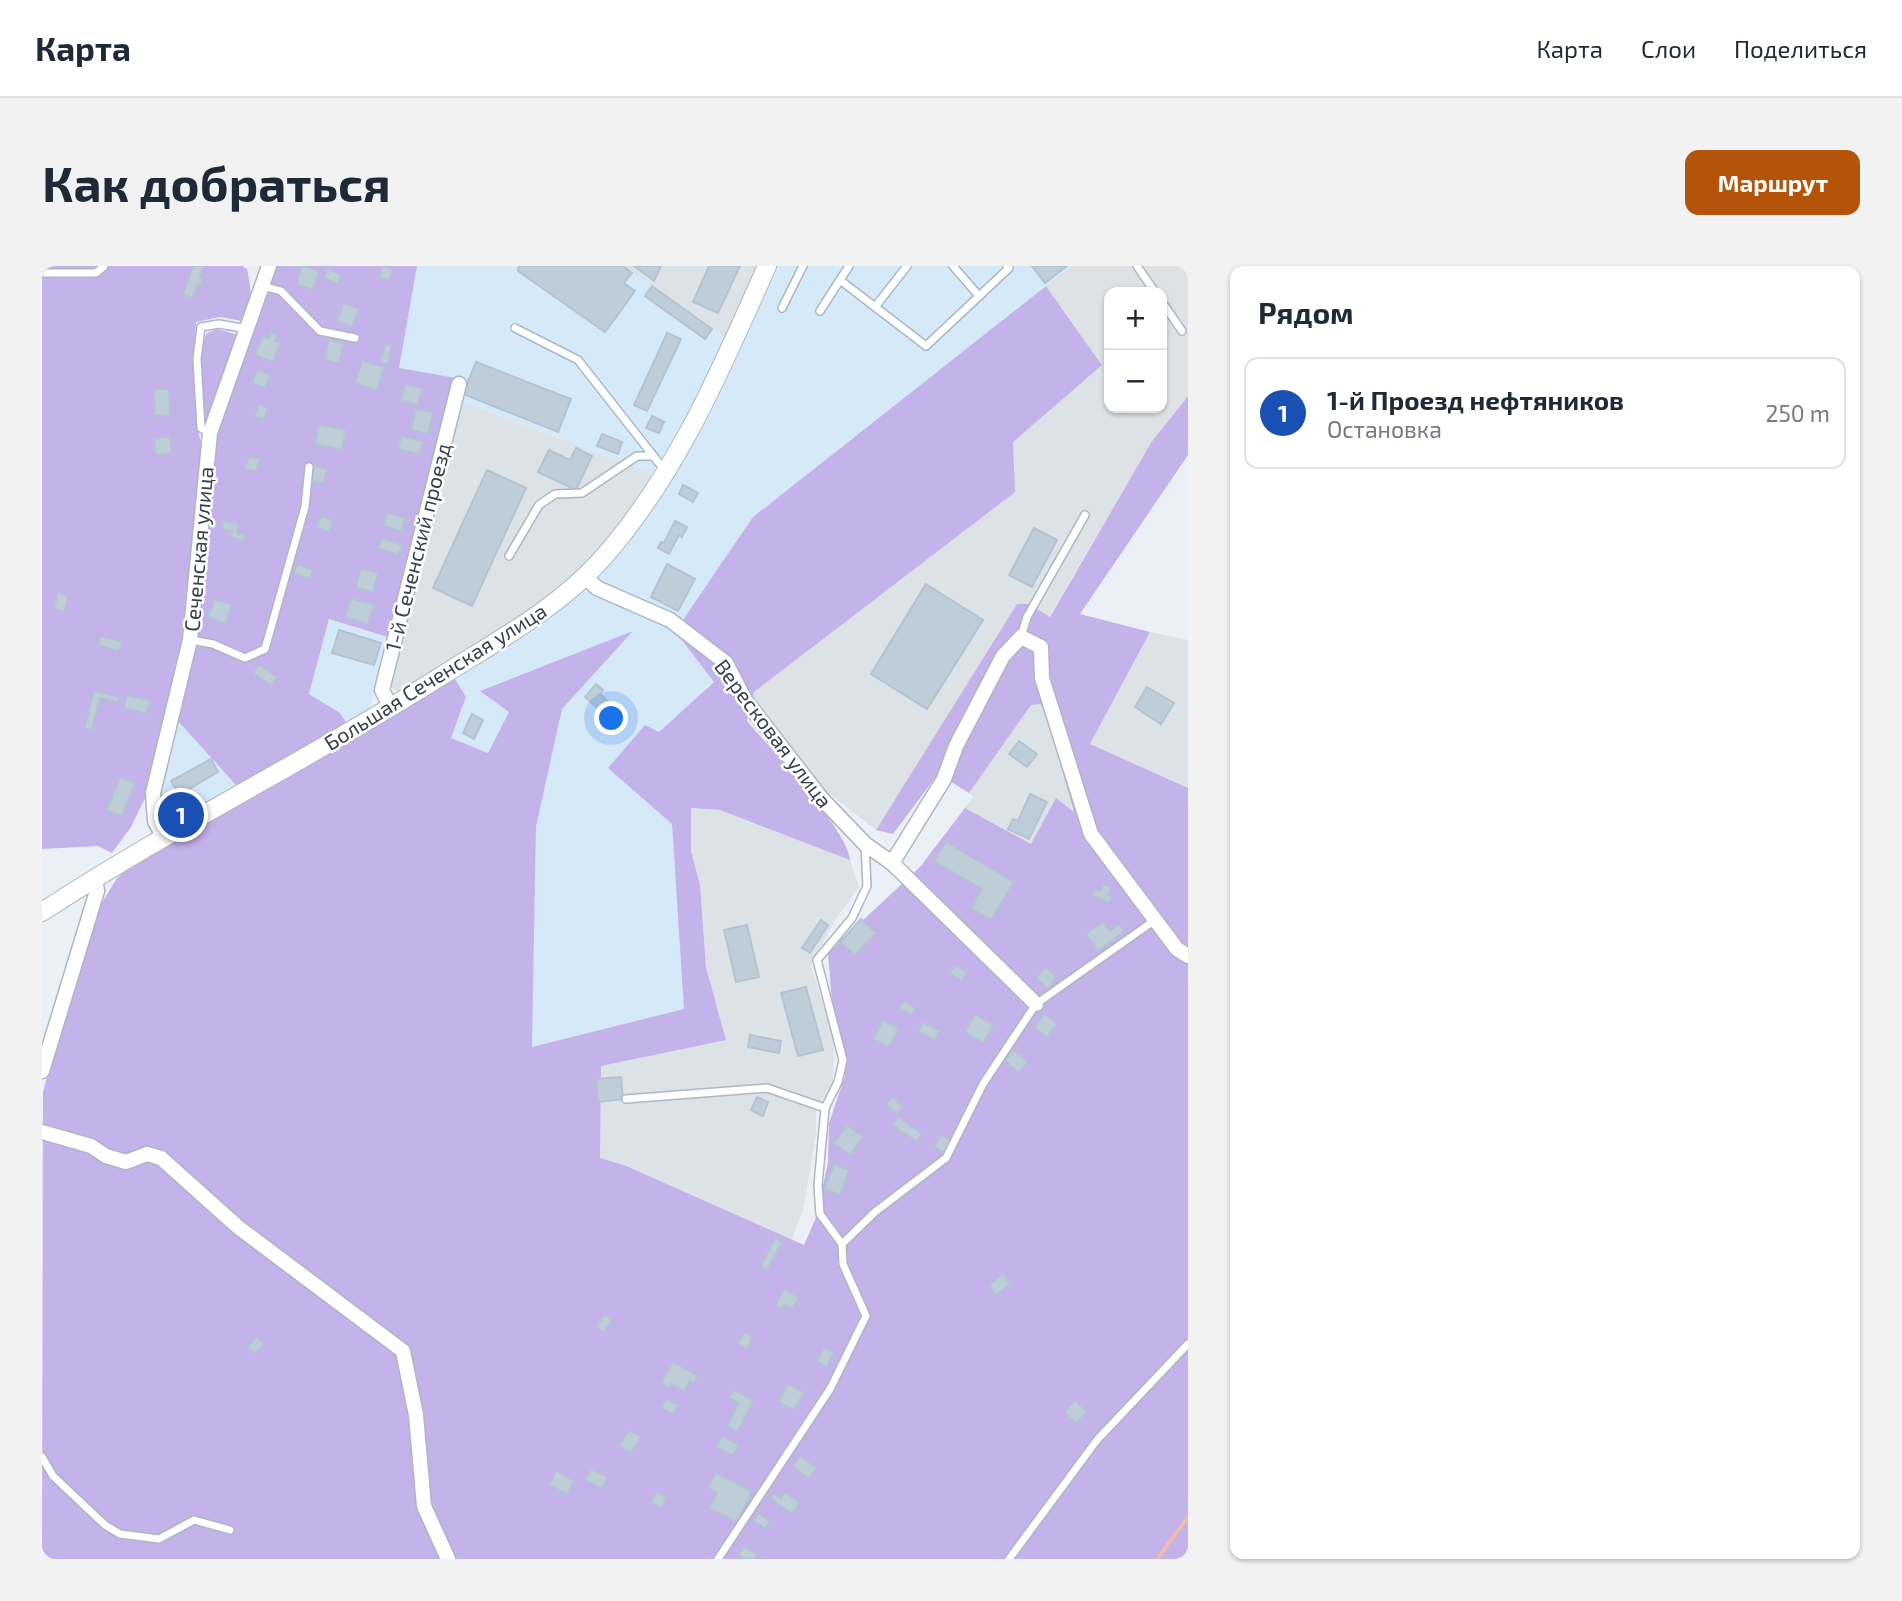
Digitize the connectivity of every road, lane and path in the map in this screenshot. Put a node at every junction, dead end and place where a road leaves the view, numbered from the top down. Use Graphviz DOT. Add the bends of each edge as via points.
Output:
graph roads {
  1 [pos="104,266"];
  2 [pos="268,266"];
  3 [pos="767,266"];
  4 [pos="803,266"];
  5 [pos="849,266"];
  6 [pos="907,266"];
  7 [pos="953,266"];
  8 [pos="1007,266"];
  9 [pos="1137,266"];
  10 [pos="42,273"];
  11 [pos="840,280"];
  12 [pos="262,286"];
  13 [pos="1152,287"];
  14 [pos="979,296"];
  15 [pos="875,307"];
  16 [pos="782,308"];
  17 [pos="1167,309"];
  18 [pos="820,311"];
  19 [pos="515,328"];
  20 [pos="247,330"];
  21 [pos="1182,331"];
  22 [pos="355,338"];
  23 [pos="459,384"];
  24 [pos="210,433"];
  25 [pos="653,456"];
  26 [pos="309,467"];
  27 [pos="666,472"];
  28 [pos="1085,515"];
  29 [pos="509,556"];
  30 [pos="584,577"];
  31 [pos="1021,637"];
  32 [pos="190,640"];
  33 [pos="391,708"];
  34 [pos="164,838"];
  35 [pos="865,844"];
  36 [pos="892,863"];
  37 [pos="95,877"];
  38 [pos="42,912"];
  39 [pos="1155,920"];
  40 [pos="1188,956"];
  41 [pos="1036,1004"];
  42 [pos="42,1071"];
  43 [pos="626,1099"];
  44 [pos="825,1108"];
  45 [pos="42,1132"];
  46 [pos="842,1244"];
  47 [pos="1188,1344"];
  48 [pos="42,1457"];
  49 [pos="230,1530"];
  50 [pos="1019,1545"];
  51 [pos="448,1559"];
  52 [pos="718,1559"];
  53 [pos="1009,1559"];
  54 [pos="1018,1559"];
  1 -- 10 [label="lane" via="96,273"];
  2 -- 12 [label="street, Сеченская улица"];
  3 -- 27 [label="street, Большая Сеченская улица"];
  4 -- 16 [label="lane"];
  5 -- 11 [label="lane"];
  6 -- 15 [label="lane"];
  7 -- 14 [label="lane"];
  8 -- 14 [label="lane"];
  9 -- 13 [label="lane"];
  11 -- 15 [label="lane"];
  11 -- 18 [label="lane"];
  12 -- 20 [label="street, Сеченская улица"];
  12 -- 22 [label="lane" via="281,291 320,331"];
  14 -- 15 [label="lane" via="926,346"];
  17 -- 21 [label="lane"];
  19 -- 25 [label="lane" via="578,360"];
  20 -- 24 [label="street, Сеченская улица"];
  20 -- 24 [label="lane" via="219,324 201,327 197,359 201,428"];
  23 -- 33 [label="street, 1-й Сеченский проезд" via="382,690"];
  24 -- 32 [label="street, Сеченская улица"];
  25 -- 27 [label="lane"];
  25 -- 29 [label="lane" via="637,456 582,493 555,494 547,499"];
  26 -- 32 [label="lane" via="305,508 265,649 244,659 212,644"];
  27 -- 30 [label="street, Большая Сеченская улица" via="642,509"];
  28 -- 31 [label="lane" via="1027,617"];
  30 -- 33 [label="street, Большая Сеченская улица" via="509,633"];
  30 -- 35 [label="street, Вересковая улица" via="597,588 670,620 726,663 745,701 769,733"];
  31 -- 36 [label="street" via="1003,656 944,779"];
  31 -- 39 [label="street" via="1041,648 1042,678 1057,734 1078,784 1091,834"];
  32 -- 34 [label="street, Сеченская улица" via="153,793 155,821"];
  33 -- 34 [label="street, Большая Сеченская улица"];
  34 -- 37 [label="street, Большая Сеченская улица"];
  35 -- 36 [label="street, Вересковая улица"];
  35 -- 44 [label="lane" via="867,886 852,918 817,960 842,1060 838,1082"];
  36 -- 41 [label="street, Вересковая улица"];
  37 -- 38 [label="street, Большая Сеченская улица"];
  37 -- 42 [label="street" via="97,891"];
  39 -- 40 [label="street"];
  39 -- 41 [label="lane"];
  41 -- 46 [label="lane" via="983,1084 946,1158 875,1212"];
  43 -- 44 [label="lane" via="767,1088"];
  44 -- 46 [label="lane" via="820,1214"];
  45 -- 51 [label="street" via="125,1162 147,1154 161,1158 238,1227 403,1351 416,1415 424,1506"];
  46 -- 52 [label="lane" via="843,1264 866,1316 830,1389"];
  47 -- 50 [label="lane" via="1097,1440"];
  48 -- 49 [label="lane" via="53,1476 120,1534 159,1539 194,1521"];
  50 -- 53 [label="lane"];
  50 -- 54 [label="lane"];
}
